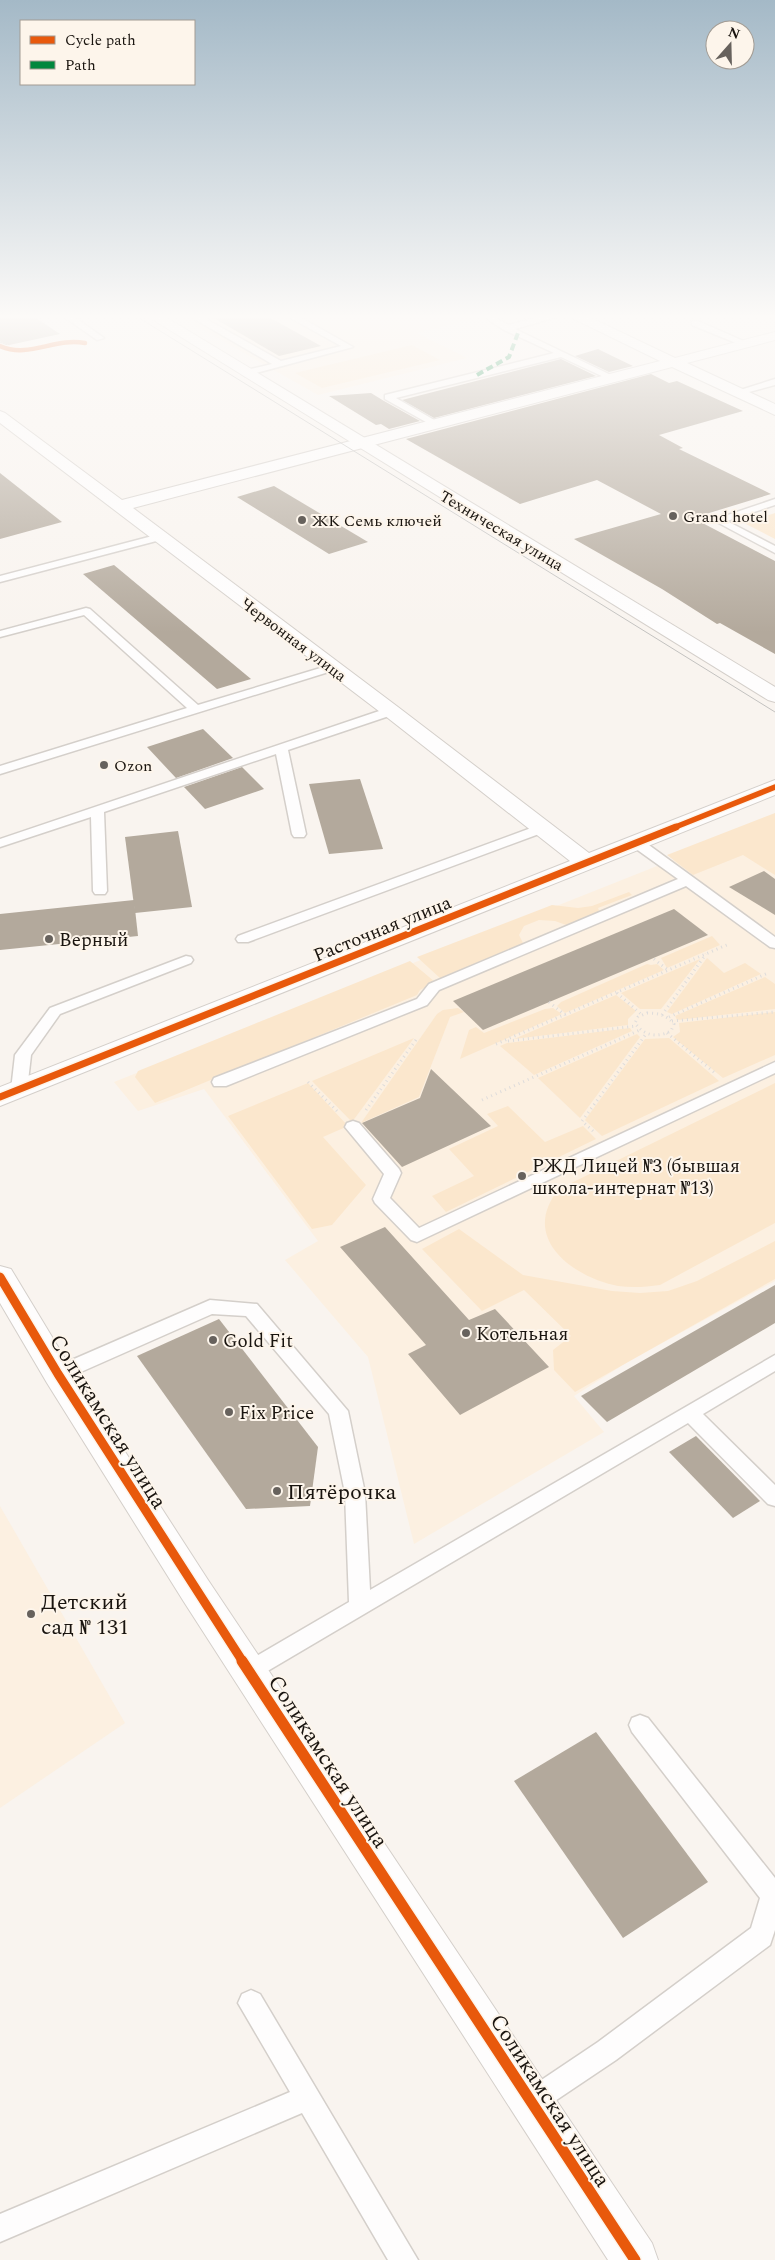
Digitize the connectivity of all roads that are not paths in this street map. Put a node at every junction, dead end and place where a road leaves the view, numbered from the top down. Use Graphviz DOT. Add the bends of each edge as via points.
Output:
graph roads {
  1 [pos="7,421"];
  2 [pos="324,421"];
  3 [pos="429,421"];
  4 [pos="443,421"];
  5 [pos="433,424"];
  6 [pos="359,443"];
  7 [pos="775,502"];
  8 [pos="120,506"];
  9 [pos="160,537"];
  10 [pos="775,550"];
  11 [pos="0,580"];
  12 [pos="0,634"];
  13 [pos="331,668"];
  14 [pos="775,696"];
  15 [pos="196,710"];
  16 [pos="391,712"];
  17 [pos="281,748"];
  18 [pos="0,770"];
  19 [pos="775,787"];
  20 [pos="97,810"];
  21 [pos="542,828"];
  22 [pos="299,834"];
  23 [pos="0,843"];
  24 [pos="637,843"];
  25 [pos="587,863"];
  26 [pos="688,880"];
  27 [pos="100,890"];
  28 [pos="243,939"];
  29 [pos="775,944"];
  30 [pos="186,960"];
  31 [pos="775,1067"];
  32 [pos="220,1082"];
  33 [pos="10,1094"];
  34 [pos="353,1127"];
  35 [pos="0,1277"];
  36 [pos="775,1362"];
  37 [pos="58,1374"];
  38 [pos="690,1413"];
  39 [pos="775,1498"];
  40 [pos="360,1605"];
  41 [pos="250,1672"];
  42 [pos="640,1725"];
  43 [pos="251,2003"];
  44 [pos="307,2098"];
  45 [pos="532,2102"];
  46 [pos="0,2228"];
  47 [pos="404,2260"];
  48 [pos="635,2260"];
  1 -- 8 [label="street, Червонная улица"];
  2 -- 6 [label="street, Техническая улица"];
  3 -- 5 [label="lane"];
  4 -- 5 [label="street"];
  5 -- 6 [label="street"];
  6 -- 8 [label="street"];
  6 -- 14 [label="street, Техническая улица"];
  7 -- 10 [label="lane" via="718,520"];
  8 -- 9 [label="street, Червонная улица"];
  9 -- 11 [label="lane"];
  9 -- 13 [label="street, Червонная улица"];
  12 -- 15 [label="lane" via="86,611"];
  13 -- 15 [label="lane"];
  13 -- 16 [label="street, Червонная улица"];
  15 -- 18 [label="lane"];
  16 -- 17 [label="lane"];
  16 -- 21 [label="street, Червонная улица"];
  17 -- 20 [label="lane"];
  17 -- 22 [label="lane"];
  19 -- 24 [label="street, Расточная улица"];
  20 -- 23 [label="lane"];
  20 -- 27 [label="lane"];
  21 -- 25 [label="street, Червонная улица"];
  21 -- 28 [label="lane"];
  24 -- 25 [label="street, Расточная улица"];
  24 -- 26 [label="lane"];
  25 -- 33 [label="street, Расточная улица"];
  26 -- 29 [label="lane"];
  26 -- 32 [label="lane" via="434,987 422,1002"];
  30 -- 33 [label="lane" via="55,1011 23,1055"];
  31 -- 34 [label="lane" via="417,1236 381,1199 393,1173"];
  35 -- 37 [label="street, Соликамская улица"];
  36 -- 38 [label="lane"];
  37 -- 40 [label="lane" via="210,1307 251,1309 338,1411 355,1493"];
  37 -- 41 [label="street, Соликамская улица"];
  38 -- 39 [label="lane"];
  38 -- 40 [label="lane"];
  40 -- 41 [label="lane"];
  41 -- 45 [label="street, Соликамская улица"];
  42 -- 45 [label="lane" via="773,1895 761,1936 607,2051"];
  43 -- 44 [label="lane"];
  44 -- 46 [label="lane"];
  44 -- 47 [label="lane"];
  45 -- 48 [label="street, Соликамская улица"];
}
